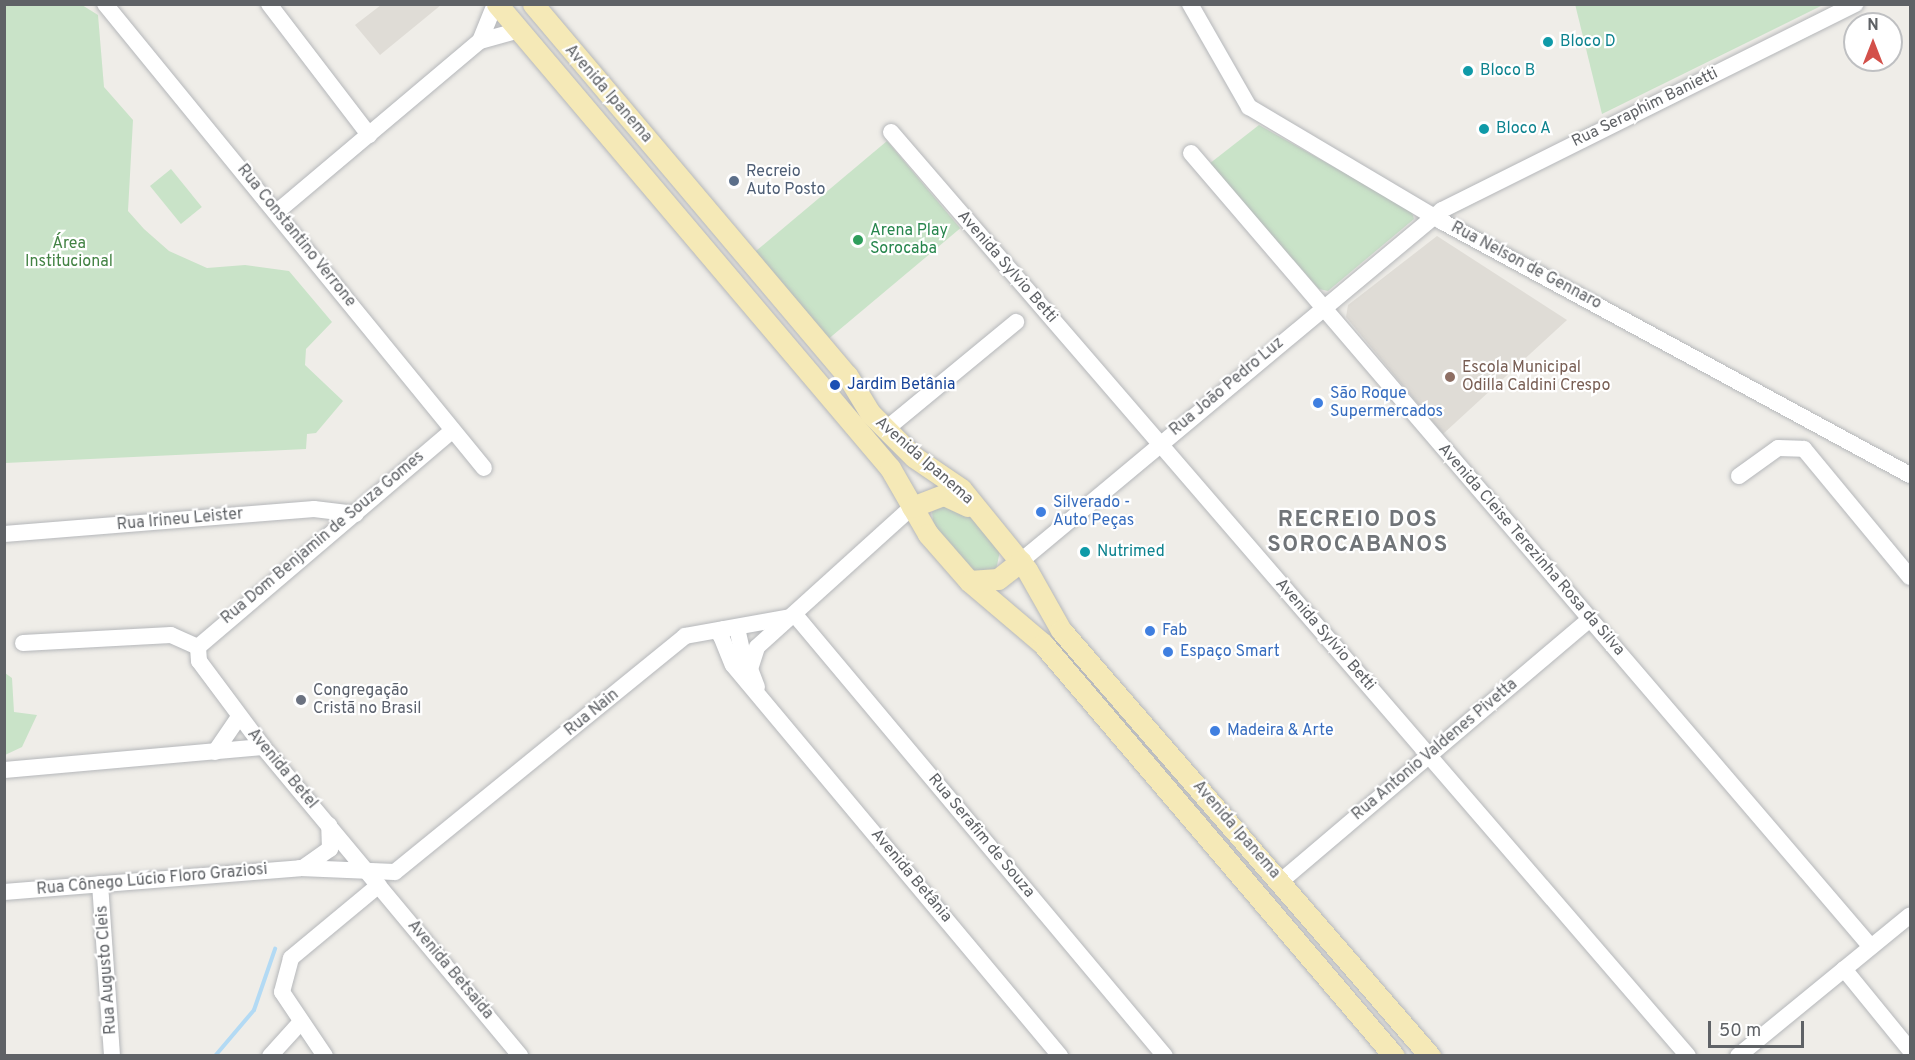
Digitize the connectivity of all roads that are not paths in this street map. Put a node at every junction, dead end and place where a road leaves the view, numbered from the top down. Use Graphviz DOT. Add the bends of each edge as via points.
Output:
graph roads {
  1 [pos="105,4"];
  2 [pos="269,4"];
  3 [pos="496,4"];
  4 [pos="532,4"];
  5 [pos="1190,4"];
  6 [pos="1856,4"];
  7 [pos="520,30"];
  8 [pos="480,41"];
  9 [pos="891,132"];
  10 [pos="369,135"];
  11 [pos="1191,153"];
  12 [pos="278,211"];
  13 [pos="1436,216"];
  14 [pos="1323,308"];
  15 [pos="1016,322"];
  16 [pos="885,430"];
  17 [pos="452,431"];
  18 [pos="1160,444"];
  19 [pos="484,468"];
  20 [pos="1911,475"];
  21 [pos="1739,476"];
  22 [pos="912,507"];
  23 [pos="356,514"];
  24 [pos="4,534"];
  25 [pos="1002,537"];
  26 [pos="1021,561"];
  27 [pos="1911,577"];
  28 [pos="969,581"];
  29 [pos="796,616"];
  30 [pos="1590,619"];
  31 [pos="730,628"];
  32 [pos="685,636"];
  33 [pos="23,643"];
  34 [pos="198,647"];
  35 [pos="734,665"];
  36 [pos="761,697"];
  37 [pos="239,717"];
  38 [pos="263,747"];
  39 [pos="215,752"];
  40 [pos="1429,755"];
  41 [pos="4,770"];
  42 [pos="329,824"];
  43 [pos="330,849"];
  44 [pos="352,853"];
  45 [pos="408,865"];
  46 [pos="300,868"];
  47 [pos="375,880"];
  48 [pos="1281,881"];
  49 [pos="100,884"];
  50 [pos="4,892"];
  51 [pos="397,907"];
  52 [pos="1911,915"];
  53 [pos="1870,947"];
  54 [pos="1844,969"];
  55 [pos="299,1024"];
  56 [pos="1911,1050"];
  57 [pos="1746,1053"];
  58 [pos="112,1056"];
  59 [pos="270,1056"];
  60 [pos="325,1056"];
  61 [pos="520,1056"];
  62 [pos="1060,1056"];
  63 [pos="1165,1056"];
  64 [pos="1394,1056"];
  65 [pos="1430,1056"];
  66 [pos="1688,1056"];
  1 -- 12 [label="street, Rua Constantino Verrone"];
  2 -- 10 [label="street"];
  3 -- 7 [label="main road, Avenida Ipanema"];
  3 -- 8 [label="street"];
  4 -- 16 [label="main road, Avenida Ipanema" via="847,375"];
  5 -- 13 [label="street, Rua Nelson de Gennaro" via="1249,107"];
  6 -- 13 [label="street, Rua Seraphim Banietti" via="1538,159"];
  7 -- 8 [label="street"];
  7 -- 22 [label="main road, Avenida Ipanema" via="890,468"];
  8 -- 10 [label="street"];
  9 -- 18 [label="street, Avenida Sylvio Betti"];
  10 -- 12 [label="street"];
  11 -- 14 [label="street, Avenida Cleise Terezinha Rosa da Silva"];
  12 -- 17 [label="street, Rua Constantino Verrone"];
  13 -- 14 [label="street, Rua João Pedro Luz"];
  13 -- 20 [label="street, Rua Nelson de Gennaro"];
  14 -- 18 [label="street, Rua João Pedro Luz"];
  14 -- 30 [label="street, Avenida Cleise Terezinha Rosa da Silva"];
  15 -- 16 [label="street"];
  16 -- 25 [label="main road, Avenida Ipanema" via="962,489"];
  17 -- 19 [label="street, Rua Constantino Verrone"];
  17 -- 23 [label="street, Rua Dom Benjamin de Souza Gomes"];
  18 -- 26 [label="street, Rua João Pedro Luz"];
  18 -- 40 [label="street, Avenida Sylvio Betti"];
  21 -- 27 [label="street" via="1778,448 1804,449"];
  22 -- 25 [label="main road" via="934,496 954,497"];
  22 -- 28 [label="main road, Avenida Ipanema" via="928,534"];
  22 -- 29 [label="street"];
  23 -- 24 [label="street, Rua Irineu Leister" via="314,509"];
  23 -- 34 [label="street, Rua Dom Benjamin de Souza Gomes" via="204,636"];
  25 -- 26 [label="main road, Avenida Ipanema"];
  26 -- 28 [label="main road" via="998,579"];
  26 -- 48 [label="main road, Avenida Ipanema" via="1061,630"];
  28 -- 64 [label="main road, Avenida Ipanema" via="1043,644"];
  29 -- 31 [label="street, Rua Nain"];
  29 -- 36 [label="street" via="757,647 751,660"];
  29 -- 63 [label="street, Rua Serafim de Souza"];
  30 -- 40 [label="street, Rua Antonio Valdenes Pivetta"];
  30 -- 53 [label="street, Avenida Cleise Terezinha Rosa da Silva"];
  31 -- 32 [label="street, Rua Nain"];
  31 -- 35 [label="street, Avenida Betânia" via="721,636"];
  31 -- 36 [label="street, Avenida Betânia" via="745,670"];
  32 -- 35 [label="street, Avenida Betânia" via="711,641"];
  32 -- 45 [label="street, Rua Nain"];
  33 -- 34 [label="street" via="171,635"];
  34 -- 37 [label="street, Avenida Betel" via="199,661"];
  35 -- 36 [label="street, Avenida Betânia"];
  36 -- 62 [label="street, Avenida Betânia"];
  37 -- 38 [label="street, Avenida Betel"];
  37 -- 39 [label="street"];
  38 -- 39 [label="street"];
  38 -- 42 [label="street, Avenida Betel"];
  39 -- 41 [label="street"];
  40 -- 48 [label="street, Rua Antonio Valdenes Pivetta"];
  40 -- 66 [label="street, Avenida Sylvio Betti"];
  42 -- 43 [label="street"];
  42 -- 44 [label="street, Avenida Betel"];
  43 -- 44 [label="street"];
  43 -- 46 [label="street, Rua Cônego Lúcio Floro Graziosi" via="314,864"];
  44 -- 45 [label="street, Rua Nain" via="385,868"];
  44 -- 47 [label="street, Avenida Betel"];
  45 -- 47 [label="street, Rua Nain"];
  45 -- 51 [label="street"];
  46 -- 47 [label="street, Rua Cônego Lúcio Floro Graziosi"];
  46 -- 49 [label="street, Rua Cônego Lúcio Floro Graziosi"];
  47 -- 51 [label="street, Avenida Betsaida"];
  47 -- 55 [label="street, Rua Nain" via="291,958 282,992"];
  48 -- 65 [label="main road, Avenida Ipanema"];
  49 -- 50 [label="street, Rua Cônego Lúcio Floro Graziosi"];
  49 -- 58 [label="street, Rua Augusto Cleis"];
  51 -- 61 [label="street, Avenida Betsaida"];
  52 -- 53 [label="street"];
  53 -- 54 [label="street"];
  54 -- 56 [label="street"];
  54 -- 57 [label="street"];
  55 -- 59 [label="street"];
  55 -- 60 [label="street"];
}
